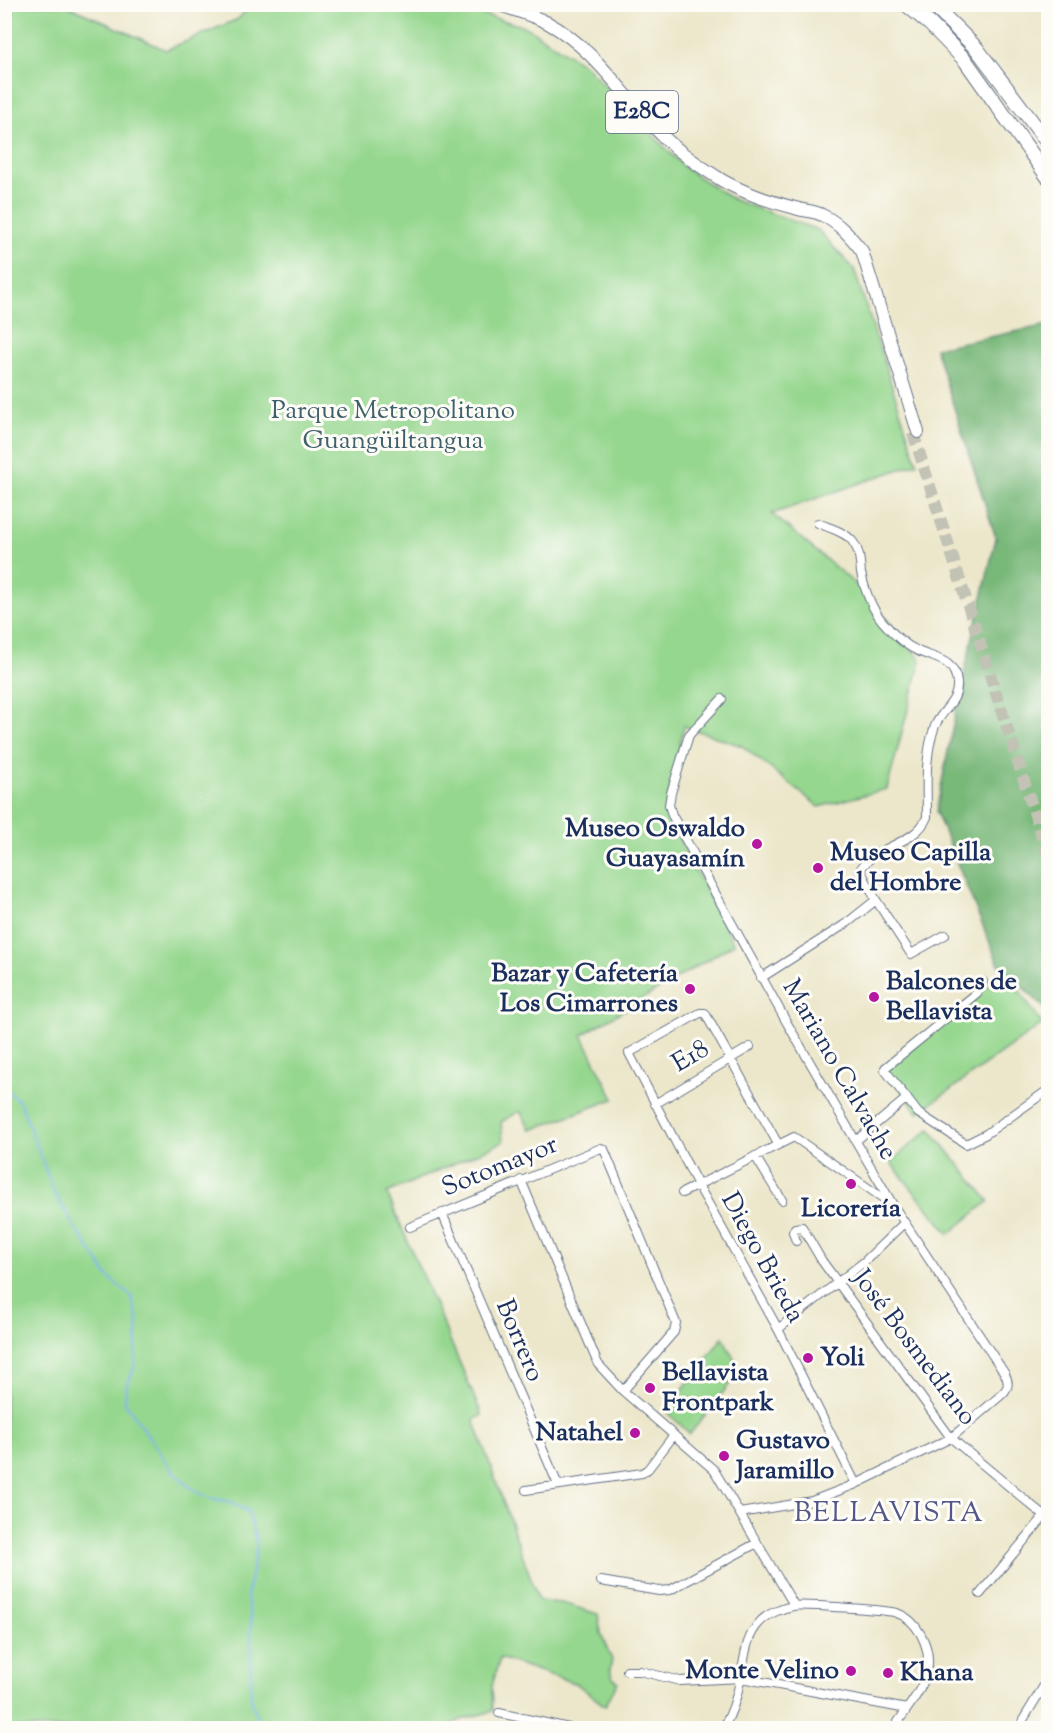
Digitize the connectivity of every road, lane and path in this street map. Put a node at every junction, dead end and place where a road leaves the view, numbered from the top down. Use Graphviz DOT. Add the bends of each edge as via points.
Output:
graph roads {
  1 [pos="497,4"];
  2 [pos="906,4"];
  3 [pos="932,4"];
  4 [pos="1048,143"];
  5 [pos="1048,177"];
  6 [pos="915,432"];
  7 [pos="818,523"];
  8 [pos="722,699"];
  9 [pos="876,900"];
  10 [pos="945,935"];
  11 [pos="761,978"];
  12 [pos="982,982"];
  13 [pos="750,1047"];
  14 [pos="731,1058"];
  15 [pos="1048,1090"];
  16 [pos="907,1098"];
  17 [pos="655,1104"];
  18 [pos="857,1140"];
  19 [pos="778,1144"];
  20 [pos="755,1156"];
  21 [pos="522,1180"];
  22 [pos="698,1185"];
  23 [pos="682,1193"];
  24 [pos="782,1200"];
  25 [pos="892,1205"];
  26 [pos="442,1213"];
  27 [pos="904,1222"];
  28 [pos="410,1227"];
  29 [pos="796,1241"];
  30 [pos="838,1282"];
  31 [pos="778,1329"];
  32 [pos="623,1391"];
  33 [pos="674,1435"];
  34 [pos="951,1438"];
  35 [pos="856,1484"];
  36 [pos="558,1485"];
  37 [pos="526,1490"];
  38 [pos="740,1513"];
  39 [pos="1047,1515"];
  40 [pos="757,1543"];
  41 [pos="601,1581"];
  42 [pos="980,1594"];
  43 [pos="794,1605"];
  44 [pos="627,1671"];
  45 [pos="741,1678"];
  46 [pos="1048,1679"];
  47 [pos="907,1709"];
  48 [pos="499,1713"];
  49 [pos="552,1724"];
  50 [pos="542,1728"];
  51 [pos="569,1728"];
  52 [pos="723,1728"];
  53 [pos="894,1728"];
  54 [pos="1020,1728"];
  1 -- 6 [label="main road, E28C" via="550,24 577,44 666,140 692,160 726,182 795,208 849,245 862,271"];
  2 -- 5 [label="highway" via="965,60"];
  3 -- 4 [label="highway" via="977,49"];
  7 -- 9 [label="street" via="854,543 870,603 879,618 894,635 918,651 944,659 958,684 956,697 935,724 929,748 924,824 860,870"];
  8 -- 11 [label="street, Mariano Calvache" via="689,735 669,805"];
  9 -- 10 [label="street" via="911,954"];
  9 -- 11 [label="street"];
  11 -- 18 [label="street, Mariano Calvache"];
  12 -- 16 [label="street" via="977,993 884,1069"];
  13 -- 14 [label="street, E18"];
  14 -- 17 [label="street, E18"];
  14 -- 17 [label="street, Diego Brieda" via="703,1013 629,1053"];
  14 -- 19 [label="street"];
  15 -- 16 [label="street" via="966,1144 918,1113"];
  16 -- 18 [label="street"];
  17 -- 22 [label="street, Diego Brieda"];
  18 -- 25 [label="street, Mariano Calvache"];
  19 -- 20 [label="street"];
  19 -- 25 [label="street" via="796,1137"];
  20 -- 22 [label="street"];
  20 -- 24 [label="street"];
  21 -- 26 [label="street, Sotomayor"];
  21 -- 32 [label="street" via="595,1360"];
  21 -- 32 [label="street, Sotomayor" via="601,1148 605,1150 676,1323 674,1332"];
  22 -- 23 [label="street"];
  22 -- 31 [label="street, Diego Brieda"];
  25 -- 27 [label="street, Mariano Calvache"];
  26 -- 28 [label="street, Sotomayor"];
  26 -- 36 [label="street, Borrero"];
  27 -- 30 [label="street" via="864,1263"];
  27 -- 34 [label="street, Mariano Calvache" via="1008,1380 1004,1393"];
  29 -- 30 [label="street, José Bosmediano" via="793,1232 802,1227"];
  30 -- 31 [label="street"];
  30 -- 34 [label="street, José Bosmediano"];
  31 -- 35 [label="street, Diego Brieda"];
  32 -- 33 [label="street"];
  33 -- 36 [label="street" via="642,1473"];
  33 -- 38 [label="street" via="710,1465"];
  34 -- 35 [label="street"];
  34 -- 39 [label="street, José Bosmediano"];
  35 -- 38 [label="street" via="812,1501"];
  36 -- 37 [label="street"];
  38 -- 40 [label="street"];
  39 -- 42 [label="street"];
  40 -- 41 [label="street" via="670,1590"];
  40 -- 43 [label="street"];
  43 -- 45 [label="street" via="760,1621 745,1651"];
  43 -- 47 [label="street" via="896,1612 915,1626 925,1644 928,1664 921,1688"];
  44 -- 45 [label="street" via="680,1681"];
  45 -- 47 [label="street"];
  45 -- 52 [label="street"];
  46 -- 54 [label="street"];
  47 -- 53 [label="street"];
  48 -- 49 [label="street"];
  49 -- 50 [label="street"];
  49 -- 51 [label="street"];
}
